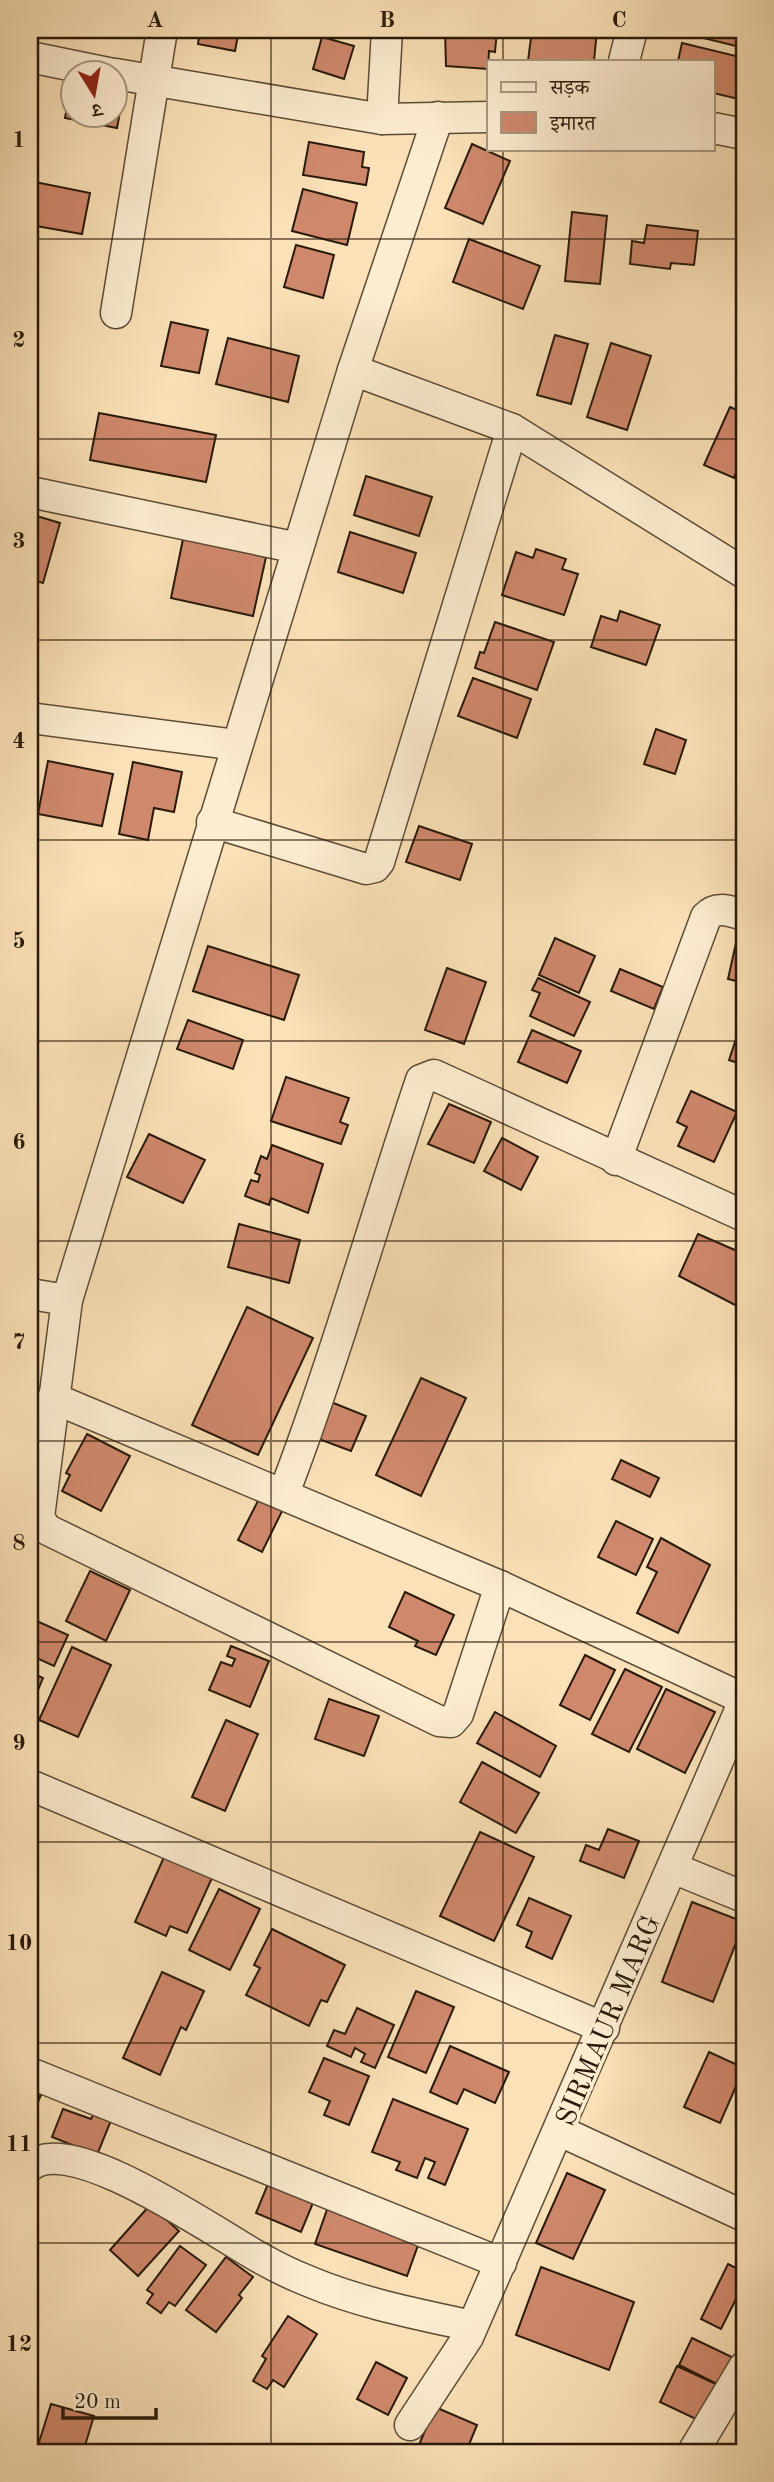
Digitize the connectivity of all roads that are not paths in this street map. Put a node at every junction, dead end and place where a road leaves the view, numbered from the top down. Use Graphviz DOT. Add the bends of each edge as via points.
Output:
graph roads {
  1 [pos="162,30"];
  2 [pos="387,30"];
  3 [pos="632,30"];
  4 [pos="30,57"];
  5 [pos="624,60"];
  6 [pos="60,63"];
  7 [pos="130,77"];
  8 [pos="152,81"];
  9 [pos="438,117"];
  10 [pos="487,117"];
  11 [pos="382,119"];
  12 [pos="714,128"];
  13 [pos="744,134"];
  14 [pos="116,313"];
  15 [pos="353,370"];
  16 [pos="512,429"];
  17 [pos="30,492"];
  18 [pos="298,548"];
  19 [pos="744,573"];
  20 [pos="30,718"];
  21 [pos="237,745"];
  22 [pos="212,822"];
  23 [pos="744,915"];
  24 [pos="616,1160"];
  25 [pos="744,1216"];
  26 [pos="30,1293"];
  27 [pos="67,1300"];
  28 [pos="53,1398"];
  29 [pos="284,1493"];
  30 [pos="500,1586"];
  31 [pos="744,1700"];
  32 [pos="30,1785"];
  33 [pos="673,1868"];
  34 [pos="744,1897"];
  35 [pos="604,2028"];
  36 [pos="30,2073"];
  37 [pos="560,2131"];
  38 [pos="30,2165"];
  39 [pos="744,2216"];
  40 [pos="501,2263"];
  41 [pos="470,2332"];
  42 [pos="744,2367"];
  43 [pos="410,2425"];
  44 [pos="694,2452"];
  1 -- 8 [label="street"];
  2 -- 11 [label="street"];
  3 -- 5 [label="street"];
  4 -- 6 [label="street"];
  7 -- 8 [label="street"];
  8 -- 11 [label="street"];
  8 -- 14 [label="street"];
  9 -- 10 [label="street"];
  9 -- 11 [label="street"];
  9 -- 15 [label="street"];
  12 -- 13 [label="street"];
  15 -- 16 [label="street"];
  15 -- 18 [label="street"];
  16 -- 19 [label="street"];
  16 -- 22 [label="street" via="379,862 366,869"];
  17 -- 18 [label="street"];
  18 -- 21 [label="street"];
  20 -- 21 [label="street"];
  21 -- 22 [label="street"];
  22 -- 27 [label="street"];
  23 -- 24 [label="street" via="721,909 706,917"];
  24 -- 25 [label="street"];
  24 -- 29 [label="street" via="434,1075 421,1080 315,1411"];
  26 -- 27 [label="street"];
  27 -- 28 [label="street"];
  28 -- 29 [label="street"];
  28 -- 30 [label="street" via="39,1517 46,1530 439,1721 451,1722 458,1714"];
  29 -- 30 [label="street"];
  30 -- 31 [label="street"];
  31 -- 33 [label="street, SIRMAUR MARG"];
  32 -- 35 [label="street"];
  33 -- 34 [label="street"];
  33 -- 35 [label="street, SIRMAUR MARG"];
  35 -- 37 [label="street, SIRMAUR MARG"];
  36 -- 40 [label="street"];
  37 -- 39 [label="street"];
  37 -- 40 [label="street, SIRMAUR MARG"];
  38 -- 41 [label="street" via="50,2157 74,2160 141,2187 265,2261 310,2282"];
  40 -- 41 [label="street, SIRMAUR MARG"];
  41 -- 43 [label="street, SIRMAUR MARG"];
  42 -- 44 [label="street"];
}
